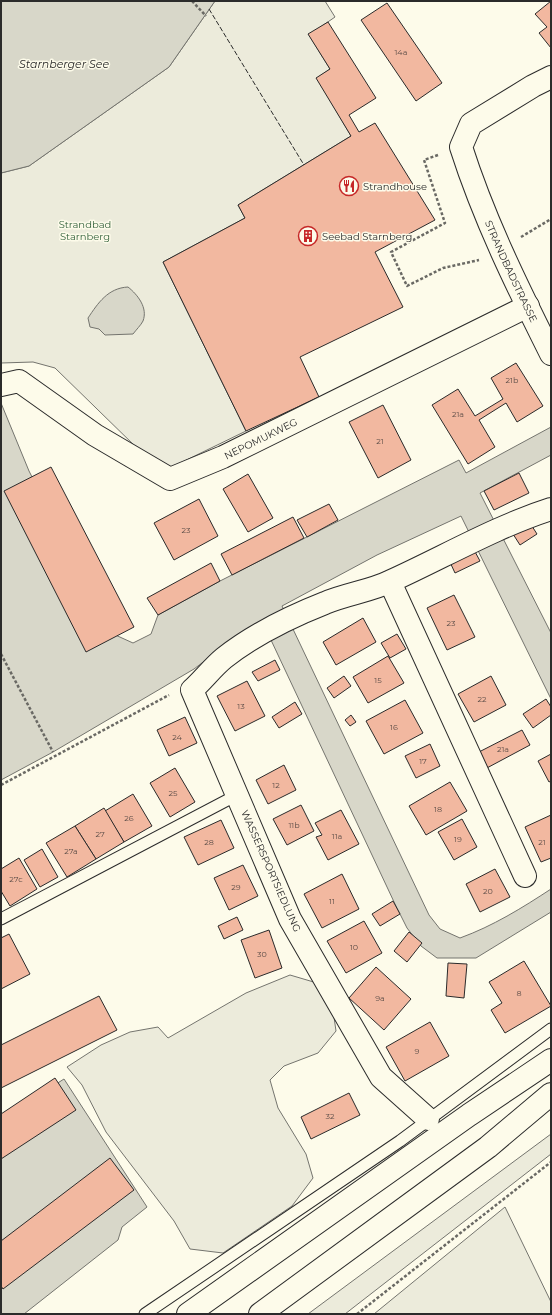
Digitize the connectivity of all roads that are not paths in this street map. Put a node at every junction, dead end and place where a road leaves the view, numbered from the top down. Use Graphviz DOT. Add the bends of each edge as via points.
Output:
graph roads {
  1 [pos="551,77"];
  2 [pos="528,306"];
  3 [pos="551,354"];
  4 [pos="1,385"];
  5 [pos="551,508"];
  6 [pos="390,582"];
  7 [pos="237,794"];
  8 [pos="525,876"];
  9 [pos="1,919"];
  10 [pos="551,1029"];
  11 [pos="551,1060"];
  12 [pos="551,1094"];
  13 [pos="428,1119"];
  14 [pos="145,1314"];
  15 [pos="188,1314"];
  16 [pos="260,1314"];
  1 -- 2 [label="street, STRANDBADSTRASSE" via="471,124 461,147 474,187"];
  2 -- 3 [label="street, STRANDBADSTRASSE"];
  2 -- 4 [label="street, NEPOMUKWEG" via="223,457 170,478 95,435 18,381"];
  5 -- 6 [label="street" via="460,546"];
  6 -- 7 [label="street, WASSERSPORTSIEDLUNG" via="325,603 250,640 223,658 192,690"];
  6 -- 8 [label="street"];
  7 -- 9 [label="lane"];
  7 -- 13 [label="street, WASSERSPORTSIEDLUNG" via="290,919 381,1077"];
  10 -- 13 [label="lane"];
  11 -- 15 [label="street"];
  12 -- 16 [label="street" via="488,1147"];
  13 -- 14 [label="lane" via="400,1141"];
}
